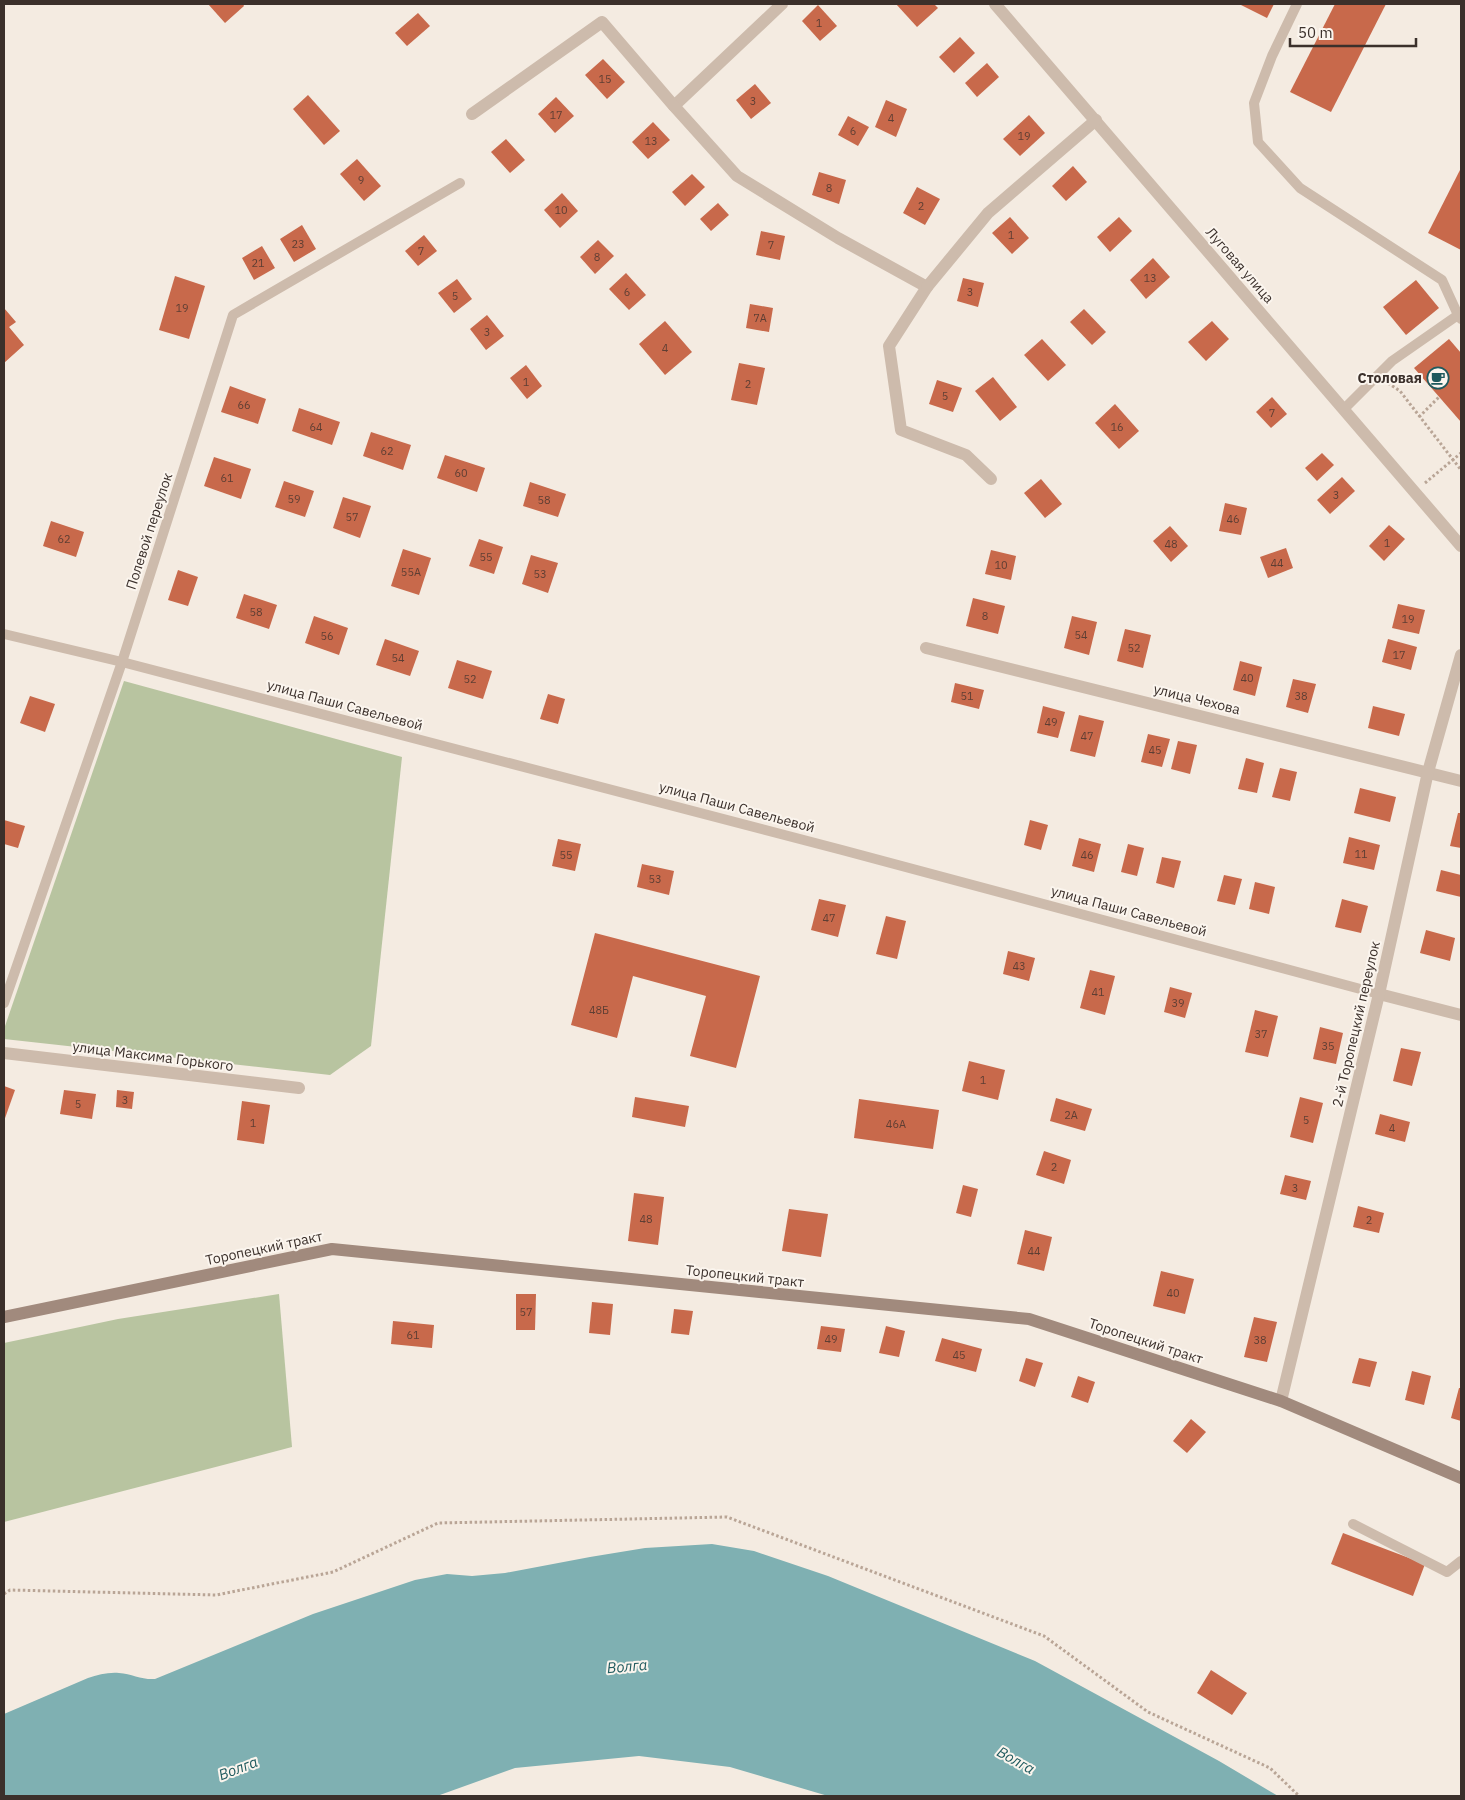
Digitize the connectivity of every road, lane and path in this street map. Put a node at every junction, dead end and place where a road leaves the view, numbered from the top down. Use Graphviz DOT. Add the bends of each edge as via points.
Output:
graph roads {
  1 [pos="782,4"];
  2 [pos="995,4"];
  3 [pos="1297,4"];
  4 [pos="674,106"];
  5 [pos="472,114"];
  6 [pos="1096,120"];
  7 [pos="460,183"];
  8 [pos="927,287"];
  9 [pos="1460,317"];
  10 [pos="1378,375"];
  11 [pos="1439,397"];
  12 [pos="1344,409"];
  13 [pos="1420,417"];
  14 [pos="1461,453"];
  15 [pos="1453,460"];
  16 [pos="1461,470"];
  17 [pos="991,479"];
  18 [pos="1415,492"];
  19 [pos="1461,546"];
  20 [pos="4,634"];
  21 [pos="926,648"];
  22 [pos="1461,655"];
  23 [pos="122,662"];
  24 [pos="1428,772"];
  25 [pos="1461,781"];
  26 [pos="1379,994"];
  27 [pos="4,1003"];
  28 [pos="1461,1015"];
  29 [pos="4,1053"];
  30 [pos="299,1088"];
  31 [pos="4,1317"];
  32 [pos="1282,1401"];
  33 [pos="1461,1478"];
  34 [pos="1353,1524"];
  35 [pos="1461,1561"];
  36 [pos="4,1594"];
  37 [pos="1299,1796"];
  1 -- 4 [label="street"];
  2 -- 6 [label="street, Луговая улица"];
  3 -- 9 [label="lane" via="1254,103 1258,142 1300,188 1442,280"];
  4 -- 5 [label="street" via="602,22"];
  4 -- 8 [label="street" via="737,176 838,238"];
  6 -- 8 [label="street" via="988,213"];
  6 -- 12 [label="street, Луговая улица"];
  7 -- 23 [label="lane, Полевой переулок" via="233,316"];
  8 -- 17 [label="street" via="889,346 901,430 966,455"];
  9 -- 10 [label="lane" via="1392,361"];
  10 -- 12 [label="lane"];
  10 -- 13 [label="path" via="1400,391"];
  11 -- 13 [label="path"];
  12 -- 18 [label="street, Луговая улица"];
  13 -- 15 [label="path"];
  14 -- 15 [label="path"];
  15 -- 16 [label="path"];
  15 -- 18 [label="path"];
  18 -- 19 [label="street, Луговая улица"];
  20 -- 23 [label="lane, улица Паши Савельевой"];
  21 -- 24 [label="street, улица Чехова"];
  22 -- 24 [label="street, 2-й Торопецкий переулок"];
  23 -- 26 [label="lane, улица Паши Савельевой"];
  23 -- 27 [label="lane, Полевой переулок"];
  24 -- 25 [label="street, улица Чехова"];
  24 -- 26 [label="street, 2-й Торопецкий переулок"];
  26 -- 28 [label="street, улица Паши Савельевой"];
  26 -- 32 [label="street, 2-й Торопецкий переулок"];
  29 -- 30 [label="street, улица Максима Горького"];
  31 -- 32 [label="main road, Торопецкий тракт" via="332,1249 1029,1319"];
  32 -- 33 [label="main road, Торопецкий тракт"];
  34 -- 35 [label="lane" via="1447,1572"];
  36 -- 37 [label="path" via="10,1590 216,1595 333,1572 438,1523 727,1517 1044,1636 1148,1712 1270,1768"];
}
